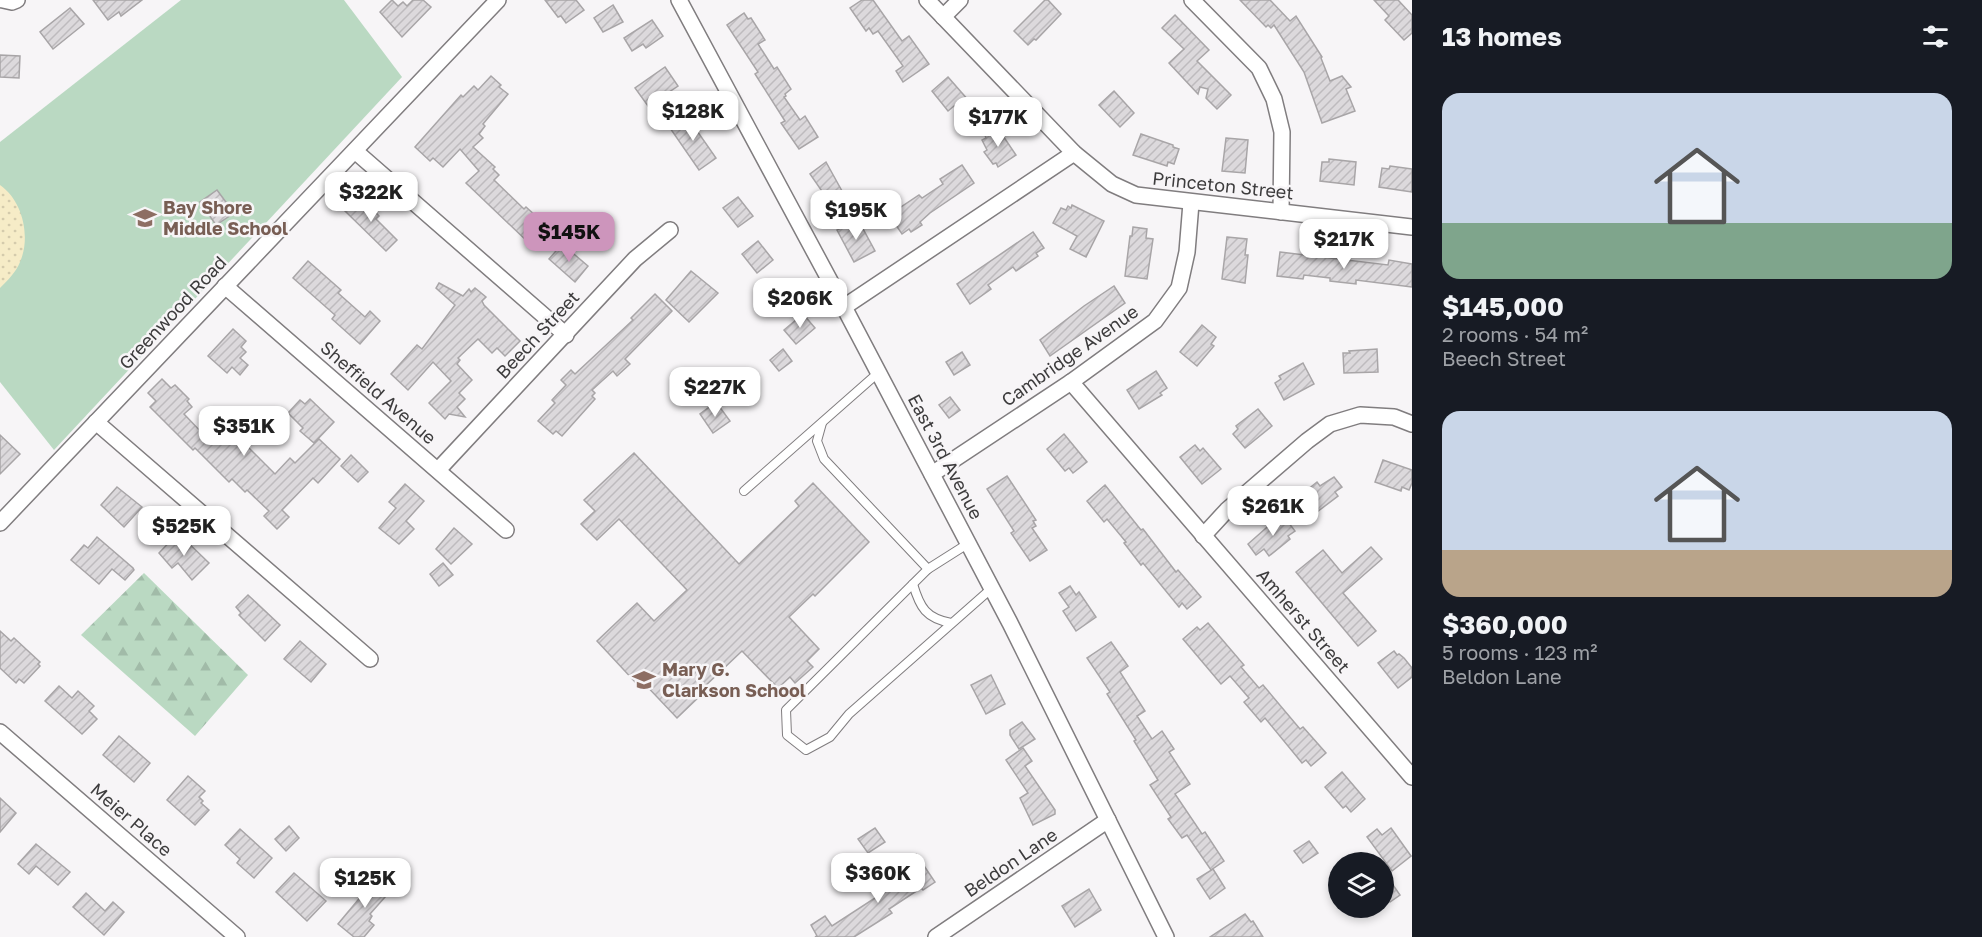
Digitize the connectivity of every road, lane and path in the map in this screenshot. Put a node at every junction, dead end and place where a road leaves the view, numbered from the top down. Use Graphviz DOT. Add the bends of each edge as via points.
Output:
graph roads {
  1 [pos="3,0"];
  2 [pos="17,0"];
  3 [pos="679,0"];
  4 [pos="927,0"];
  5 [pos="960,0"];
  6 [pos="1192,0"];
  7 [pos="489,3"];
  8 [pos="943,16"];
  9 [pos="355,151"];
  10 [pos="1074,153"];
  11 [pos="1191,203"];
  12 [pos="1281,212"];
  13 [pos="1412,227"];
  14 [pos="670,230"];
  15 [pos="225,286"];
  16 [pos="844,308"];
  17 [pos="566,335"];
  18 [pos="879,372"];
  19 [pos="1071,381"];
  20 [pos="96,422"];
  21 [pos="822,423"];
  22 [pos="1412,424"];
  23 [pos="438,470"];
  24 [pos="932,474"];
  25 [pos="744,491"];
  26 [pos="0,523"];
  27 [pos="506,530"];
  28 [pos="1203,536"];
  29 [pos="969,543"];
  30 [pos="928,570"];
  31 [pos="913,584"];
  32 [pos="992,588"];
  33 [pos="951,622"];
  34 [pos="370,659"];
  35 [pos="0,732"];
  36 [pos="1412,777"];
  37 [pos="1108,820"];
  38 [pos="237,937"];
  39 [pos="936,937"];
  40 [pos="1167,937"];
  1 -- 2 [label="street"];
  3 -- 16 [label="street, East 3rd Avenue"];
  4 -- 8 [label="street, Princeton Street"];
  5 -- 8 [label="street"];
  6 -- 12 [label="street" via="1259,68 1274,99 1282,132"];
  7 -- 9 [label="street, Greenwood Road"];
  8 -- 10 [label="street, Princeton Street"];
  9 -- 15 [label="street, Greenwood Road"];
  9 -- 17 [label="street"];
  10 -- 11 [label="street, Princeton Street" via="1112,184 1136,195"];
  10 -- 16 [label="street"];
  11 -- 12 [label="street, Princeton Street"];
  11 -- 19 [label="street, Cambridge Avenue" via="1179,288 1155,321"];
  12 -- 13 [label="street, Princeton Street"];
  14 -- 17 [label="street, Beech Street" via="635,259"];
  15 -- 20 [label="street, Greenwood Road"];
  15 -- 23 [label="street, Sheffield Avenue"];
  16 -- 18 [label="street, East 3rd Avenue"];
  17 -- 23 [label="street, Beech Street"];
  18 -- 21 [label="lane"];
  18 -- 24 [label="street, East 3rd Avenue"];
  19 -- 24 [label="street, Cambridge Avenue"];
  19 -- 28 [label="street, Amherst Street"];
  20 -- 26 [label="street, Greenwood Road"];
  20 -- 34 [label="street"];
  21 -- 25 [label="lane"];
  21 -- 30 [label="lane" via="817,441 824,459"];
  22 -- 28 [label="street" via="1394,417 1360,415 1330,424 1227,510"];
  23 -- 27 [label="street, Sheffield Avenue"];
  24 -- 29 [label="street, East 3rd Avenue"];
  28 -- 36 [label="street, Amherst Street"];
  29 -- 30 [label="lane"];
  29 -- 32 [label="street, East 3rd Avenue"];
  30 -- 31 [label="lane"];
  31 -- 33 [label="lane" via="918,603 935,620"];
  31 -- 33 [label="lane" via="786,710 787,735 806,750 830,737 849,714"];
  32 -- 33 [label="lane"];
  32 -- 37 [label="street, East 3rd Avenue"];
  35 -- 38 [label="street, Meier Place"];
  37 -- 39 [label="street, Beldon Lane"];
  37 -- 40 [label="street, East 3rd Avenue"];
}
